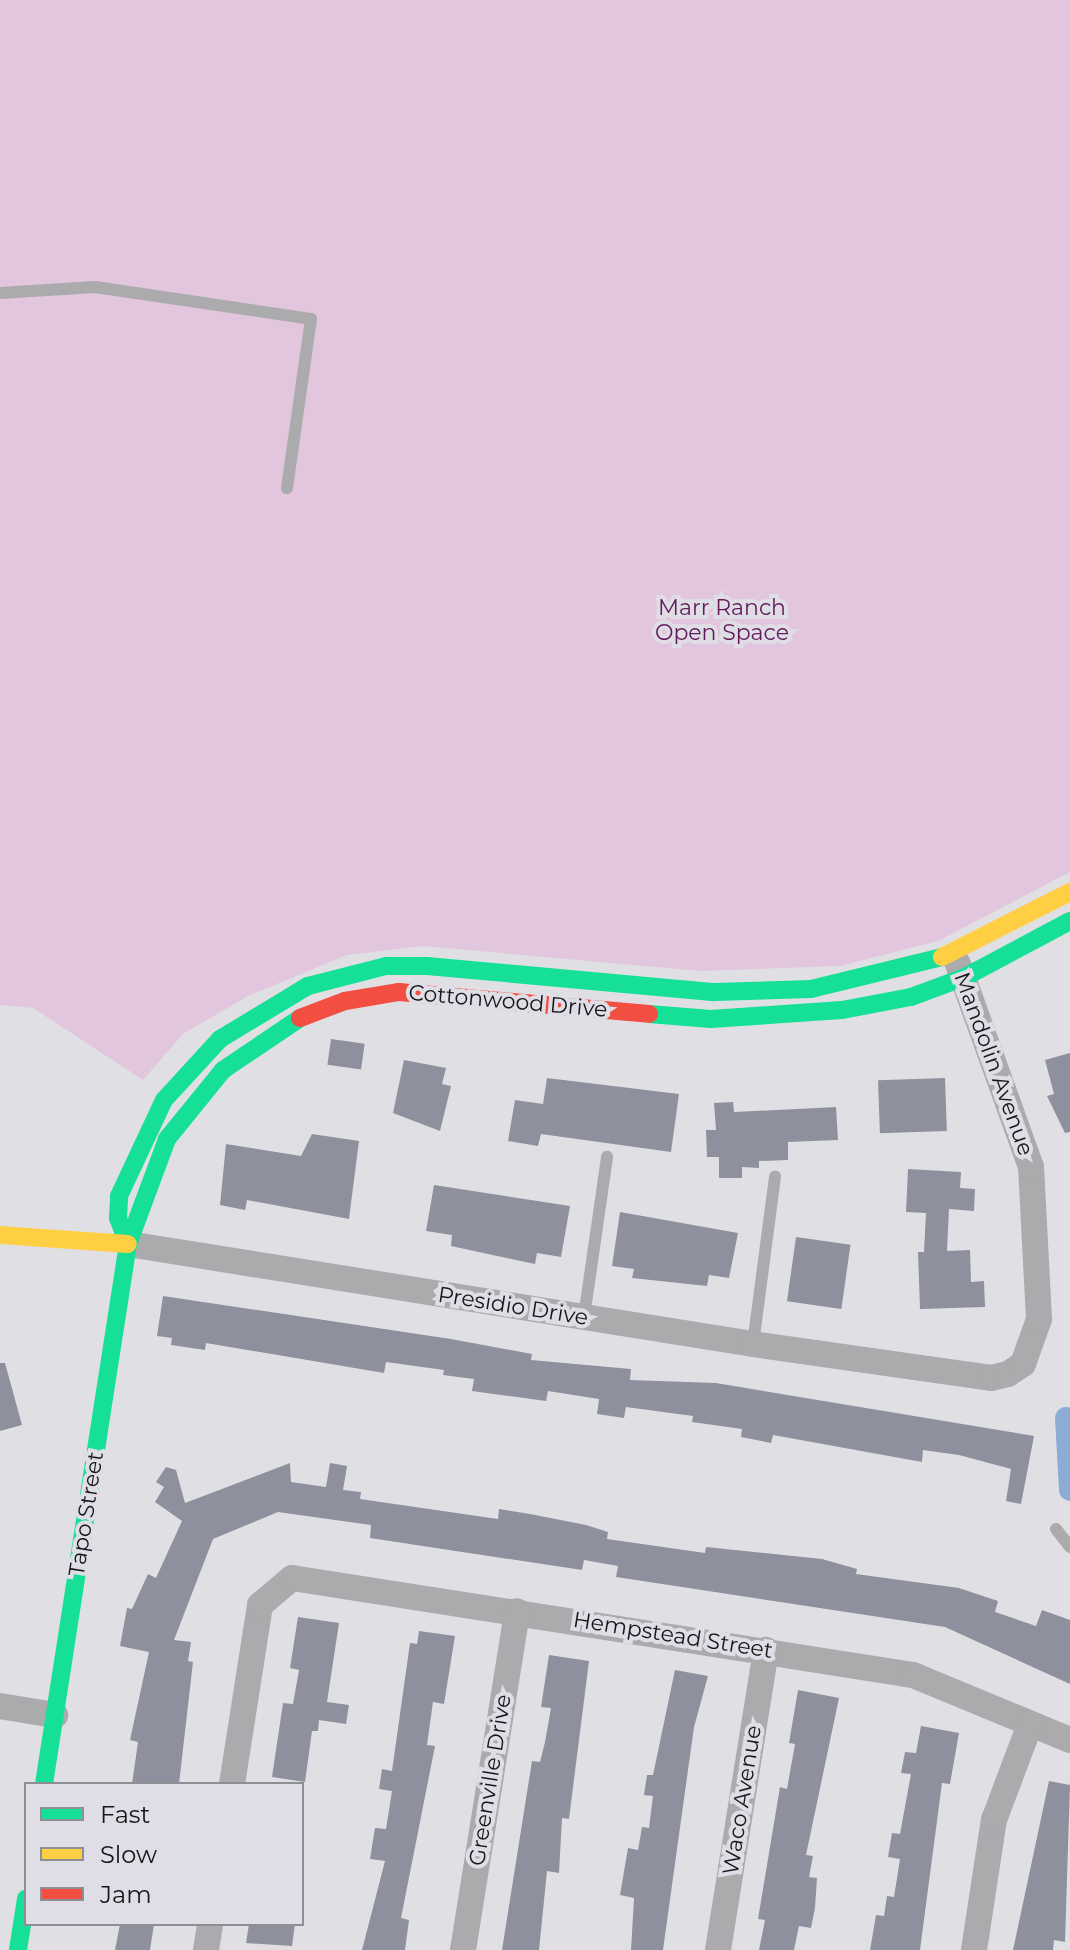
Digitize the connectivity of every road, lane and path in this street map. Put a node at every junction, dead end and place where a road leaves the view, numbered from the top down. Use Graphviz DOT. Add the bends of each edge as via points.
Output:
graph roads {
  1 [pos="0,293"];
  2 [pos="287,488"];
  3 [pos="1070,892"];
  4 [pos="1070,921"];
  5 [pos="954,953"];
  6 [pos="965,977"];
  7 [pos="607,1157"];
  8 [pos="775,1176"];
  9 [pos="0,1235"];
  10 [pos="128,1244"];
  11 [pos="584,1317"];
  12 [pos="753,1344"];
  13 [pos="1023,1364"];
  14 [pos="1056,1529"];
  15 [pos="1070,1547"];
  16 [pos="517,1611"];
  17 [pos="766,1650"];
  18 [pos="0,1706"];
  19 [pos="55,1715"];
  20 [pos="1030,1724"];
  21 [pos="1070,1740"];
  22 [pos="44,1782"];
  23 [pos="232,1782"];
  24 [pos="24,1912"];
  25 [pos="210,1926"];
  26 [pos="18,1950"];
  27 [pos="206,1950"];
  28 [pos="463,1950"];
  29 [pos="718,1950"];
  30 [pos="974,1950"];
  1 -- 2 [label="lane" via="95,287 311,319"];
  3 -- 5 [label="street, Cottonwood Drive"];
  4 -- 6 [label="street, Cottonwood Drive"];
  5 -- 6 [label="street, Mandolin Avenue"];
  5 -- 10 [label="street, Cottonwood Drive" via="848,985 770,992 427,966 386,966 308,986 220,1039 164,1100 119,1196 118,1218"];
  6 -- 10 [label="street, Cottonwood Drive" via="911,997 766,1019 399,992 345,1001 282,1025 199,1095 167,1139"];
  6 -- 13 [label="street, Mandolin Avenue" via="1031,1167 1039,1319"];
  7 -- 11 [label="lane"];
  8 -- 12 [label="lane"];
  9 -- 10 [label="street, Presidio Drive"];
  10 -- 11 [label="street, Presidio Drive"];
  10 -- 19 [label="street, Tapo Street"];
  11 -- 12 [label="street, Presidio Drive"];
  12 -- 13 [label="street, Presidio Drive" via="991,1378"];
  14 -- 15 [label="lane"];
  16 -- 17 [label="street, Hempstead Street"];
  16 -- 23 [label="street, Hempstead Street" via="306,1578 279,1583 268,1593 257,1619"];
  16 -- 28 [label="street, Greenville Drive"];
  17 -- 20 [label="street, Hempstead Street" via="913,1675"];
  17 -- 29 [label="street, Waco Avenue"];
  18 -- 19 [label="street"];
  19 -- 22 [label="street, Tapo Street"];
  20 -- 21 [label="street, Hempstead Street"];
  20 -- 30 [label="street" via="994,1820"];
  24 -- 26 [label="street"];
  25 -- 27 [label="street"];
}
